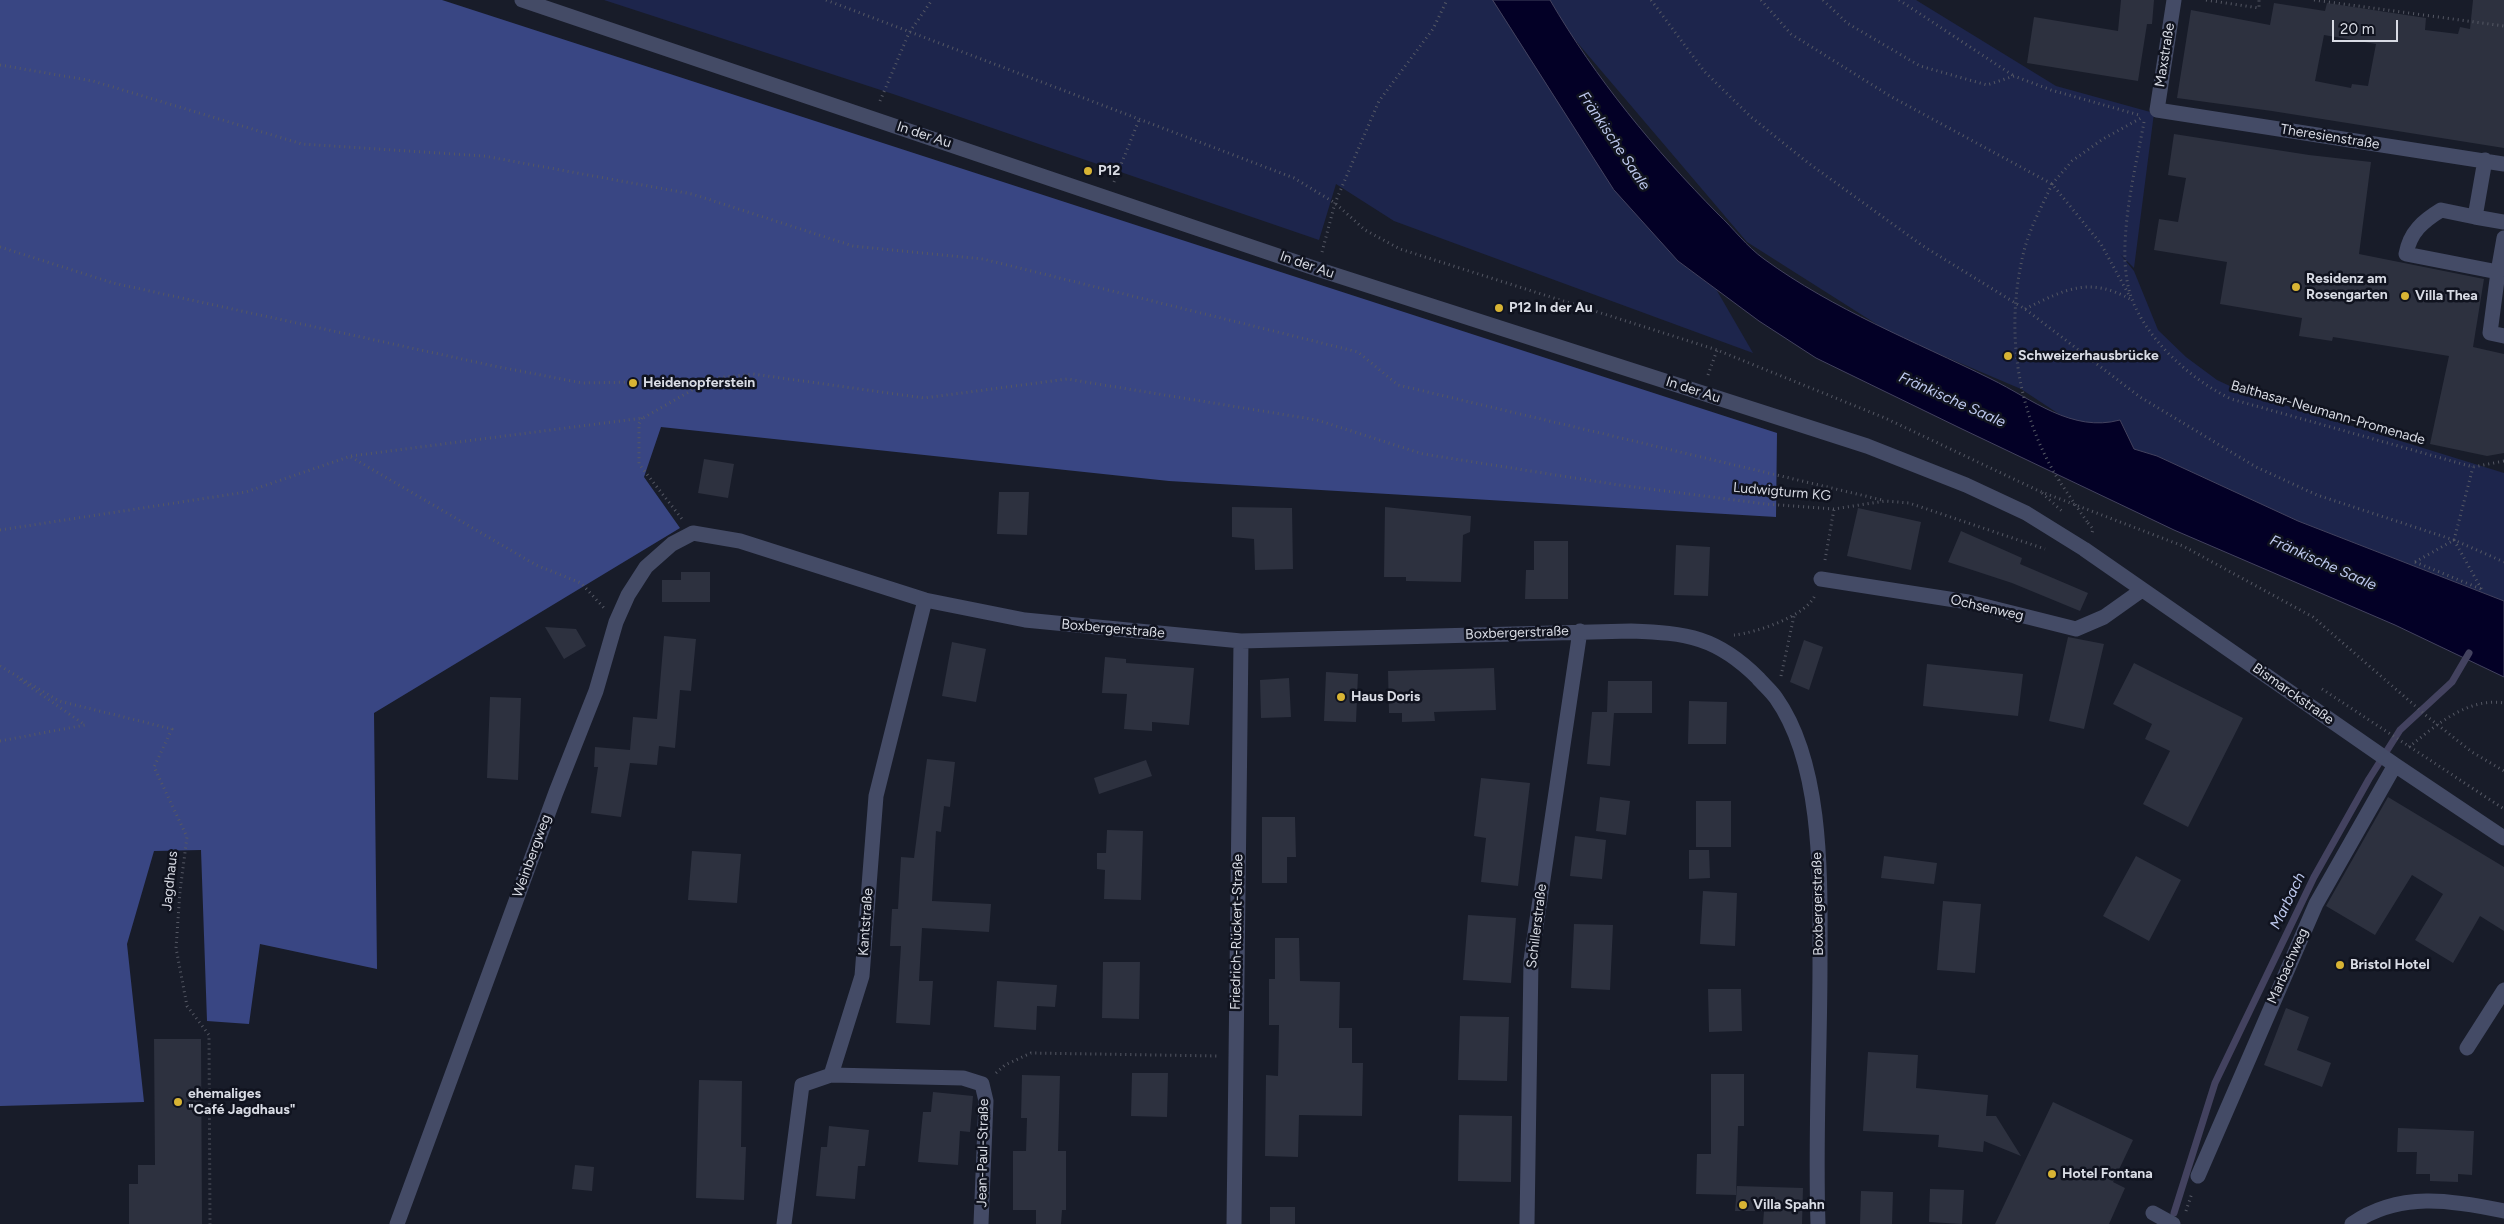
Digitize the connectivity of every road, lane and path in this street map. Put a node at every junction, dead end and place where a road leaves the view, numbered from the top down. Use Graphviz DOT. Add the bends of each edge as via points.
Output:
graph roads {
  1 [pos="522,0"];
  2 [pos="826,0"];
  3 [pos="932,0"];
  4 [pos="1447,0"];
  5 [pos="1652,0"];
  6 [pos="1761,0"];
  7 [pos="1823,0"];
  8 [pos="1899,0"];
  9 [pos="2174,0"];
  10 [pos="2206,0"];
  11 [pos="2259,0"];
  12 [pos="2314,0"];
  13 [pos="2504,26"];
  14 [pos="909,33"];
  15 [pos="0,65"];
  16 [pos="2014,76"];
  17 [pos="2151,113"];
  18 [pos="872,118"];
  19 [pos="1138,120"];
  20 [pos="2485,160"];
  21 [pos="2504,164"];
  22 [pos="2052,184"];
  23 [pos="1108,197"];
  24 [pos="1335,202"];
  25 [pos="2475,217"];
  26 [pos="2504,222"];
  27 [pos="2504,238"];
  28 [pos="0,246"];
  29 [pos="1318,269"];
  30 [pos="2498,272"];
  31 [pos="2132,300"];
  32 [pos="2016,303"];
  33 [pos="2025,309"];
  34 [pos="2504,336"];
  35 [pos="1717,350"];
  36 [pos="753,374"];
  37 [pos="1701,392"];
  38 [pos="643,418"];
  39 [pos="351,456"];
  40 [pos="2504,461"];
  41 [pos="2473,467"];
  42 [pos="2039,491"];
  43 [pos="1885,500"];
  44 [pos="2051,501"];
  45 [pos="1834,509"];
  46 [pos="0,530"];
  47 [pos="693,533"];
  48 [pos="2091,535"];
  49 [pos="2454,540"];
  50 [pos="2084,550"];
  51 [pos="2050,551"];
  52 [pos="2504,562"];
  53 [pos="1821,579"];
  54 [pos="2142,590"];
  55 [pos="925,600"];
  56 [pos="1794,615"];
  57 [pos="616,622"];
  58 [pos="1580,631"];
  59 [pos="1728,635"];
  60 [pos="1241,641"];
  61 [pos="0,666"];
  62 [pos="1775,697"];
  63 [pos="2504,702"];
  64 [pos="2438,724"];
  65 [pos="2382,729"];
  66 [pos="0,742"];
  67 [pos="2409,747"];
  68 [pos="2395,765"];
  69 [pos="2504,771"];
  70 [pos="2504,809"];
  71 [pos="2504,838"];
  72 [pos="2504,990"];
  73 [pos="2467,1048"];
  74 [pos="1235,1057"];
  75 [pos="1005,1065"];
  76 [pos="831,1074"];
  77 [pos="2198,1176"];
  78 [pos="2504,1211"];
  79 [pos="2153,1214"];
  80 [pos="2179,1220"];
  81 [pos="210,1224"];
  82 [pos="397,1224"];
  83 [pos="784,1224"];
  84 [pos="981,1224"];
  85 [pos="1234,1224"];
  86 [pos="1527,1224"];
  87 [pos="1818,1224"];
  88 [pos="2352,1224"];
  1 -- 18 [label="street, In der Au" via="592,19"];
  2 -- 14 [label="path"];
  3 -- 14 [label="path"];
  4 -- 24 [label="path" via="1433,29 1379,101"];
  5 -- 32 [label="path" via="1704,70 1751,117 1923,246"];
  6 -- 22 [label="path" via="1791,34 1890,96"];
  7 -- 16 [label="path" via="1847,23 1920,66 1987,85"];
  8 -- 16 [label="path"];
  9 -- 17 [label="street, Maxstraße"];
  10 -- 11 [label="path" via="2258,8"];
  12 -- 13 [label="path"];
  14 -- 18 [label="path"];
  14 -- 19 [label="path"];
  15 -- 43 [label="path" via="93,81 302,144 484,156 692,194 853,246 983,259 1358,352 1398,385"];
  16 -- 17 [label="path" via="2051,90"];
  17 -- 20 [label="street, Theresienstraße"];
  17 -- 22 [label="path" via="2103,139 2072,161"];
  17 -- 31 [label="path, Balthasar-Neumann-Promenade" via="2126,227 2126,264"];
  18 -- 23 [label="street, In der Au"];
  19 -- 23 [label="path"];
  19 -- 24 [label="path" via="1294,178"];
  20 -- 21 [label="street, Theresienstraße"];
  20 -- 25 [label="street"];
  22 -- 31 [label="path" via="2101,244"];
  22 -- 32 [label="path, bridge" via="2026,245"];
  23 -- 29 [label="street, In der Au" via="1228,234"];
  24 -- 29 [label="path"];
  24 -- 35 [label="path" via="1365,230 1400,248"];
  25 -- 26 [label="street"];
  25 -- 30 [label="street" via="2441,210 2423,221 2409,240 2406,254"];
  27 -- 30 [label="street"];
  28 -- 36 [label="path" via="113,283 582,383 688,381"];
  29 -- 37 [label="street, In der Au"];
  30 -- 34 [label="street" via="2490,333"];
  31 -- 33 [label="path" via="2098,286 2081,286"];
  31 -- 41 [label="path, Balthasar-Neumann-Promenade" via="2156,340 2187,372 2231,399"];
  32 -- 33 [label="path"];
  32 -- 48 [label="path, bridge" via="2015,355 2021,389 2036,436 2058,478 2093,529"];
  33 -- 49 [label="path" via="2140,396 2256,467 2317,496"];
  35 -- 37 [label="path"];
  35 -- 42 [label="path" via="1885,418"];
  36 -- 38 [label="path" via="694,389"];
  36 -- 45 [label="path, Ludwigturm KG" via="924,398 1067,379 1317,420 1423,454 1619,485 1766,504"];
  37 -- 50 [label="street, In der Au" via="1867,446 1966,485 2026,513"];
  38 -- 39 [label="path"];
  38 -- 47 [label="path" via="639,424 639,464"];
  39 -- 46 [label="path" via="246,492"];
  39 -- 57 [label="path" via="536,565 581,583"];
  40 -- 41 [label="path, Balthasar-Neumann-Promenade"];
  41 -- 49 [label="path"];
  42 -- 44 [label="path"];
  42 -- 64 [label="path" via="2183,546 2313,617"];
  43 -- 45 [label="path, Ludwigturm KG"];
  43 -- 51 [label="path, Ludwigturm KG" via="1909,503"];
  45 -- 53 [label="path"];
  47 -- 55 [label="street, Boxbergerstraße" via="740,541"];
  47 -- 57 [label="street, Weinbergweg" via="672,544 646,567"];
  49 -- 49 [label="path" via="2482,590 2415,562"];
  49 -- 52 [label="path"];
  50 -- 54 [label="street, Bismarckstraße"];
  53 -- 54 [label="street, Ochsenweg" via="1968,602 2076,629 2104,617"];
  53 -- 56 [label="path" via="1812,603"];
  54 -- 68 [label="street, Bismarckstraße"];
  55 -- 60 [label="street, Boxbergerstraße" via="1025,620"];
  55 -- 76 [label="street, Kantstraße" via="876,796 862,976"];
  56 -- 59 [label="path" via="1765,627"];
  56 -- 62 [label="path"];
  57 -- 82 [label="street, Weinbergweg" via="596,691"];
  58 -- 60 [label="street, Boxbergerstraße"];
  58 -- 62 [label="street, Boxbergerstraße" via="1667,632 1711,642 1734,657"];
  58 -- 86 [label="street, Schillerstraße" via="1531,960"];
  60 -- 74 [label="street, Friedrich-Rückert-Straße"];
  61 -- 66 [label="path" via="85,725"];
  61 -- 81 [label="path, Jagdhaus" via="60,701 172,729 154,767 186,837 176,948 187,1006 209,1035"];
  62 -- 87 [label="street, Boxbergerstraße" via="1793,727 1804,762 1816,826 1819,866"];
  63 -- 64 [label="path" via="2493,701 2458,712"];
  64 -- 67 [label="path"];
  64 -- 69 [label="path" via="2472,752"];
  65 -- 67 [label="path"];
  67 -- 70 [label="path"];
  68 -- 71 [label="street, Bismarckstraße"];
  68 -- 77 [label="street, Marbachweg" via="2316,904"];
  72 -- 73 [label="street"];
  74 -- 75 [label="path" via="1031,1053"];
  74 -- 85 [label="street, Friedrich-Rückert-Straße"];
  76 -- 83 [label="street" via="802,1085"];
  76 -- 84 [label="street, Jean-Paul-Straße" via="963,1078 982,1084 986,1100"];
  77 -- 80 [label="path"];
  78 -- 88 [label="street" via="2428,1199 2390,1206"];
  79 -- 80 [label="street"];
}
